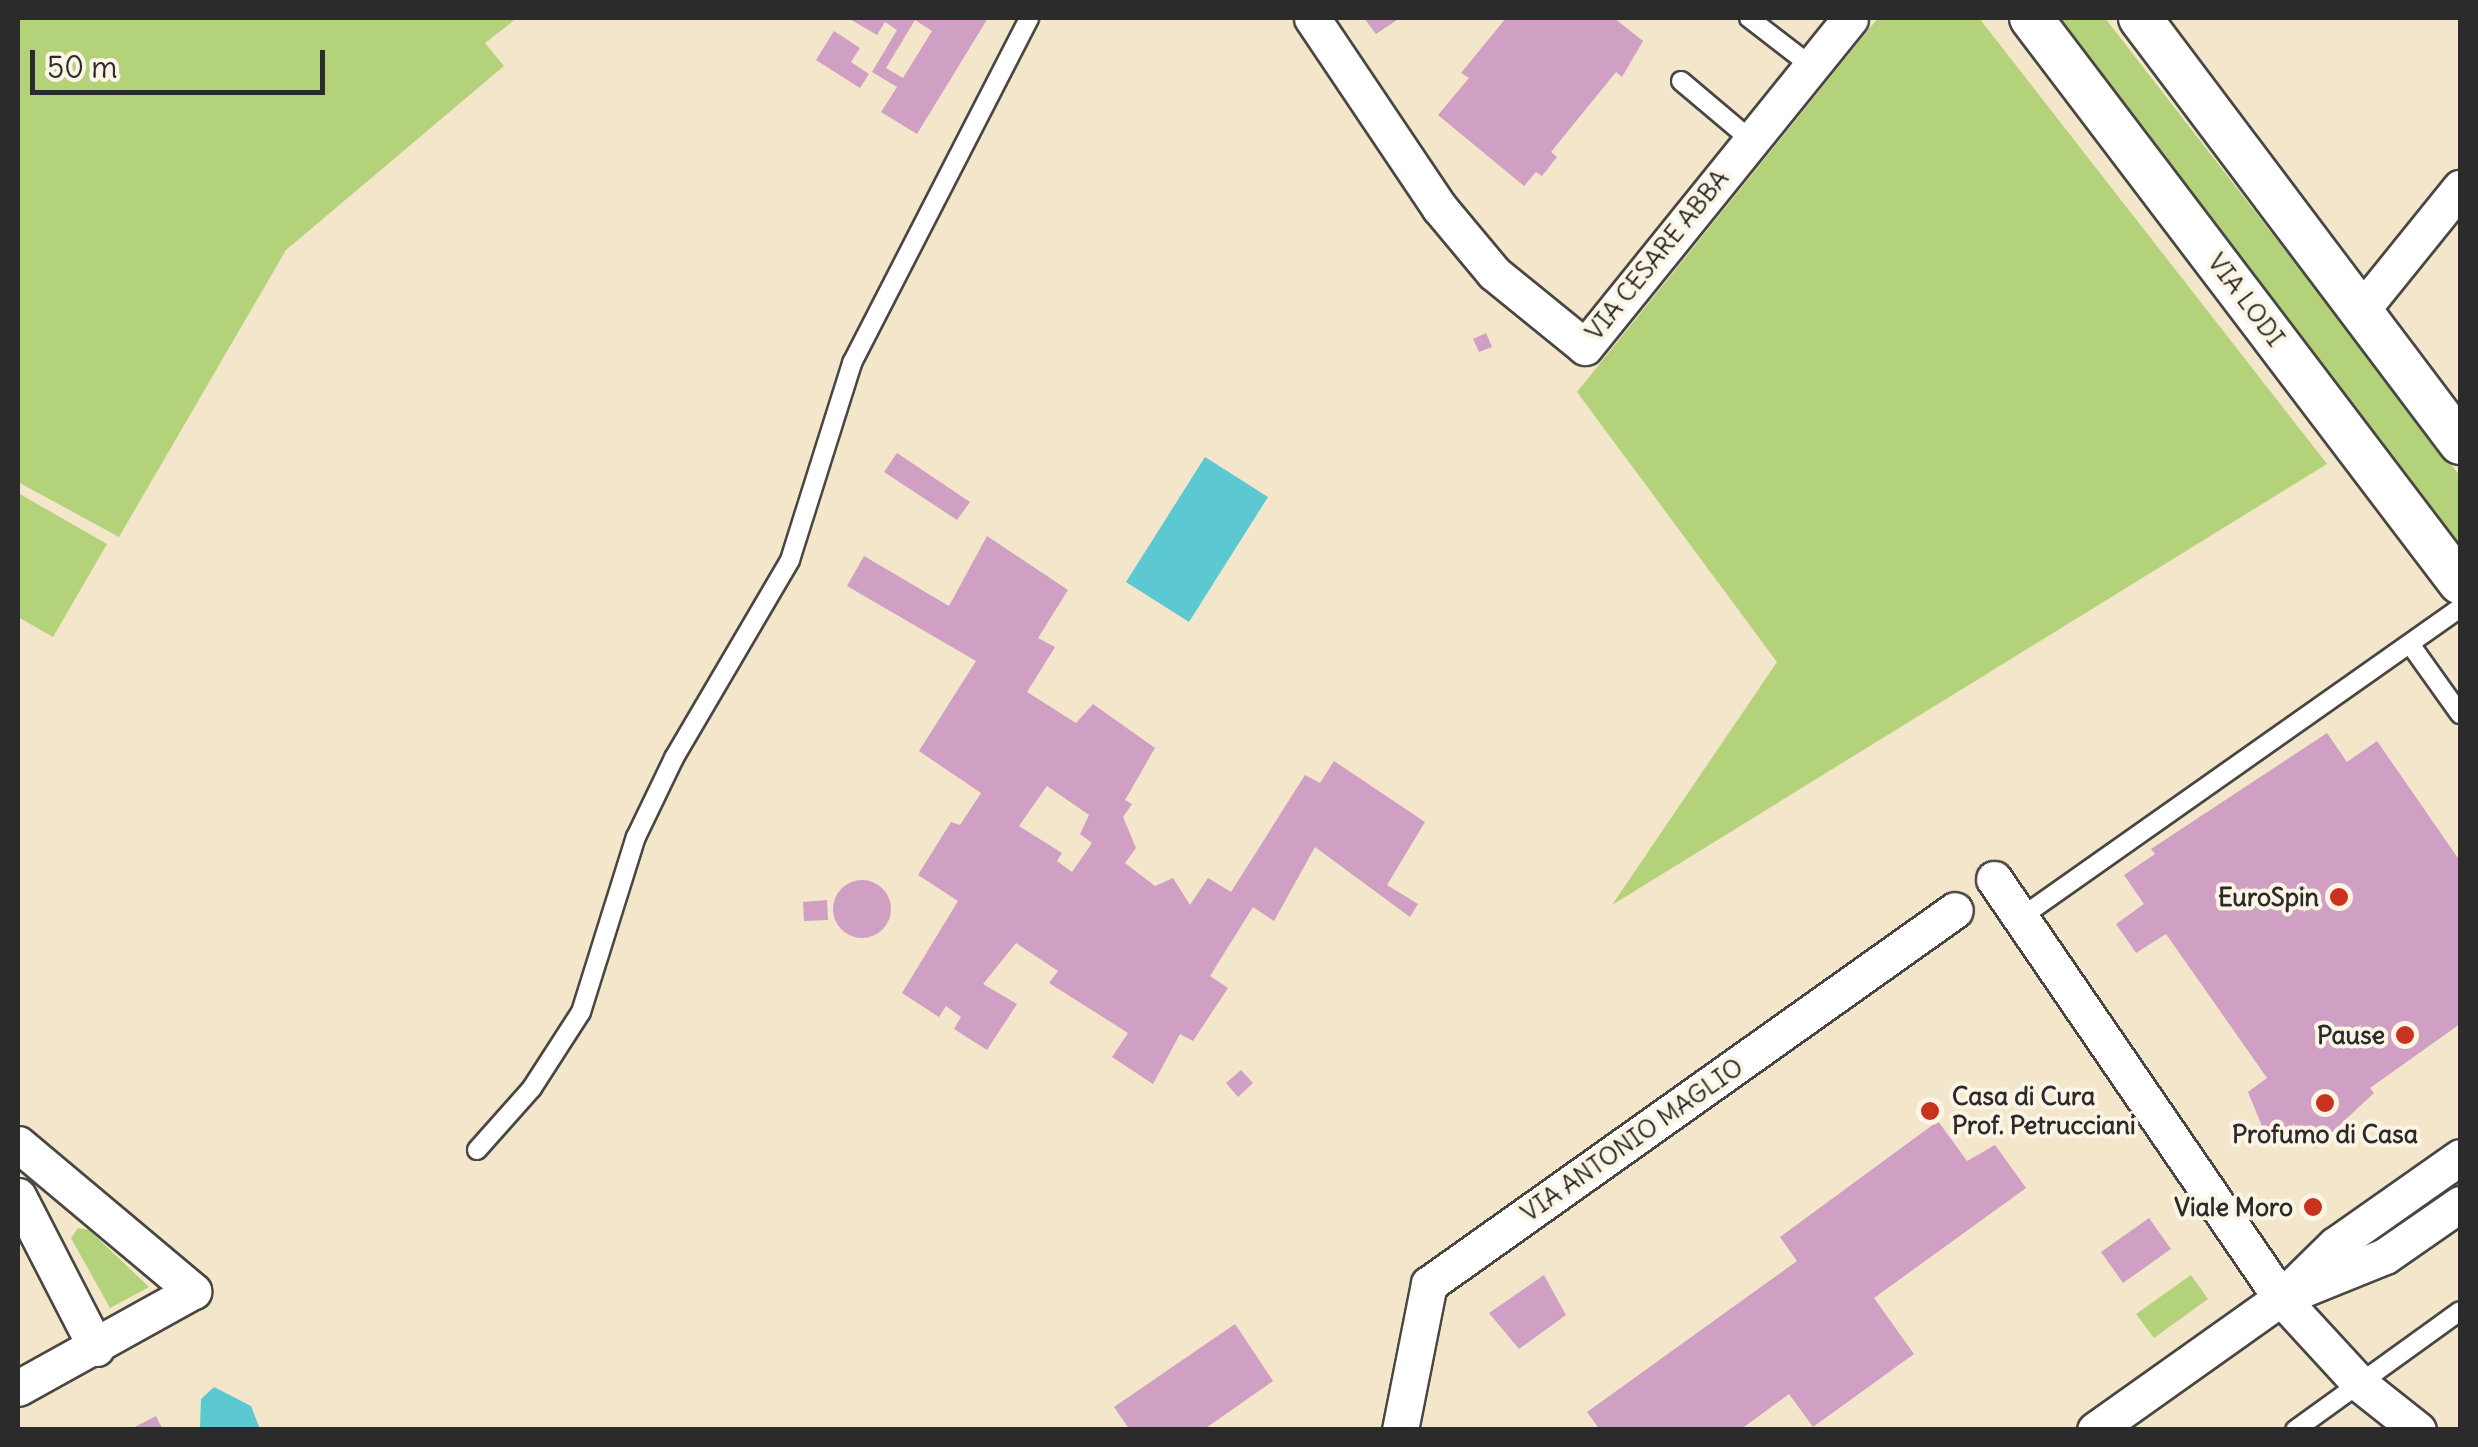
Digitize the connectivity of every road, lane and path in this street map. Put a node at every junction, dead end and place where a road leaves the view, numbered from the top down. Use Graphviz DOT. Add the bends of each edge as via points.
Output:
graph roads {
  1 [pos="1029,18"];
  2 [pos="1312,18"];
  3 [pos="1749,18"];
  4 [pos="1850,18"];
  5 [pos="2031,18"];
  6 [pos="2140,18"];
  7 [pos="1811,66"];
  8 [pos="1681,81"];
  9 [pos="1751,140"];
  10 [pos="2460,188"];
  11 [pos="2359,313"];
  12 [pos="2460,443"];
  13 [pos="2460,583"];
  14 [pos="2460,608"];
  15 [pos="2410,644"];
  16 [pos="2460,714"];
  17 [pos="1994,879"];
  18 [pos="1955,910"];
  19 [pos="2020,918"];
  20 [pos="18,1144"];
  21 [pos="477,1150"];
  22 [pos="2460,1156"];
  23 [pos="18,1196"];
  24 [pos="2460,1204"];
  25 [pos="2281,1298"];
  26 [pos="2460,1311"];
  27 [pos="96,1348"];
  28 [pos="2360,1384"];
  29 [pos="18,1388"];
  30 [pos="1400,1430"];
  31 [pos="2095,1430"];
  32 [pos="2295,1430"];
  33 [pos="2418,1430"];
  1 -- 21 [label="lane" via="852,362 790,560 674,758 636,837 581,1012 532,1088"];
  2 -- 9 [label="street, VIA CESARE ABBA" via="1439,207 1494,274 1586,347"];
  3 -- 7 [label="lane"];
  4 -- 7 [label="street, VIA CESARE ABBA"];
  5 -- 13 [label="street, VIA LODI"];
  6 -- 11 [label="street"];
  7 -- 9 [label="street, VIA CESARE ABBA"];
  8 -- 9 [label="lane"];
  10 -- 11 [label="street"];
  11 -- 12 [label="street"];
  14 -- 15 [label="lane"];
  15 -- 16 [label="lane"];
  15 -- 19 [label="lane"];
  17 -- 19 [label="street"];
  18 -- 30 [label="street, VIA ANTONIO MAGLIO" via="1429,1284"];
  19 -- 25 [label="street"];
  20 -- 27 [label="street" via="194,1290"];
  22 -- 25 [label="street" via="2336,1245"];
  23 -- 27 [label="street"];
  24 -- 25 [label="street" via="2385,1256"];
  25 -- 28 [label="street"];
  25 -- 31 [label="street"];
  26 -- 28 [label="lane"];
  27 -- 29 [label="street"];
  28 -- 32 [label="lane"];
  28 -- 33 [label="street"];
}
